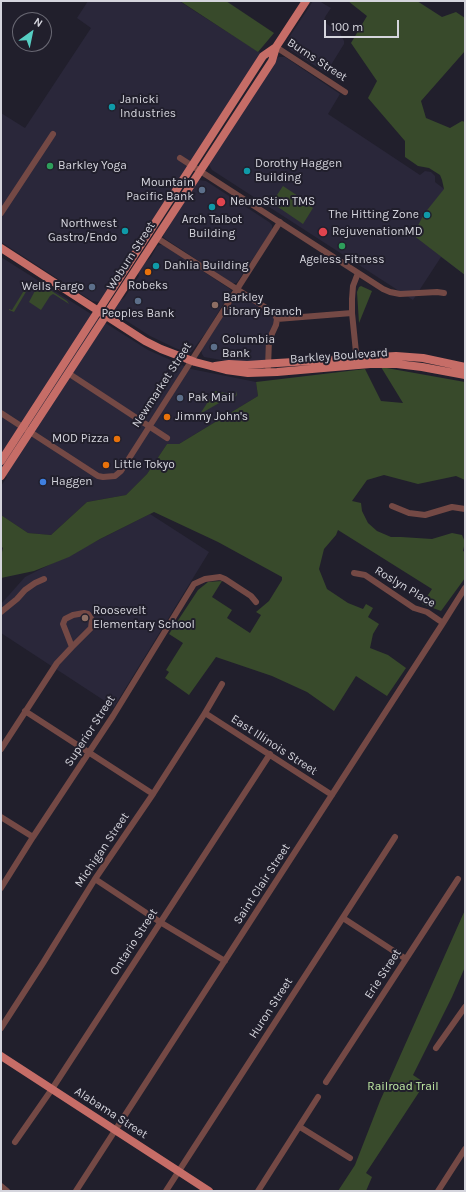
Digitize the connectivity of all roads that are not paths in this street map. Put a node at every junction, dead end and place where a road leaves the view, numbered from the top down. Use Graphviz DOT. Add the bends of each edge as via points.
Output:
graph roads {
  1 [pos="306,1"];
  2 [pos="276,47"];
  3 [pos="346,92"];
  4 [pos="53,134"];
  5 [pos="180,158"];
  6 [pos="192,166"];
  7 [pos="200,171"];
  8 [pos="1,213"];
  9 [pos="280,222"];
  10 [pos="157,238"];
  11 [pos="1,248"];
  12 [pos="358,273"];
  13 [pos="237,289"];
  14 [pos="444,293"];
  15 [pos="98,311"];
  16 [pos="352,313"];
  17 [pos="105,316"];
  18 [pos="277,319"];
  19 [pos="191,361"];
  20 [pos="357,362"];
  21 [pos="465,366"];
  22 [pos="268,368"];
  23 [pos="68,373"];
  24 [pos="465,375"];
  25 [pos="1,413"];
  26 [pos="149,426"];
  27 [pos="26,429"];
  28 [pos="167,438"];
  29 [pos="1,461"];
  30 [pos="1,476"];
  31 [pos="392,506"];
  32 [pos="465,509"];
  33 [pos="354,573"];
  34 [pos="44,579"];
  35 [pos="465,588"];
  36 [pos="256,602"];
  37 [pos="1,612"];
  38 [pos="443,623"];
  39 [pos="72,647"];
  40 [pos="222,684"];
  41 [pos="25,711"];
  42 [pos="205,713"];
  43 [pos="1,749"];
  44 [pos="89,753"];
  45 [pos="270,754"];
  46 [pos="153,794"];
  47 [pos="332,795"];
  48 [pos="1,817"];
  49 [pos="33,837"];
  50 [pos="395,838"];
  51 [pos="95,879"];
  52 [pos="458,879"];
  53 [pos="1,888"];
  54 [pos="343,918"];
  55 [pos="160,922"];
  56 [pos="406,959"];
  57 [pos="225,961"];
  58 [pos="465,1007"];
  59 [pos="1,1028"];
  60 [pos="436,1048"];
  61 [pos="1,1056"];
  62 [pos="326,1082"];
  63 [pos="52,1089"];
  64 [pos="318,1096"];
  65 [pos="300,1127"];
  66 [pos="115,1130"];
  67 [pos="15,1142"];
  68 [pos="465,1149"];
  69 [pos="350,1158"];
  70 [pos="459,1158"];
  71 [pos="465,1163"];
  72 [pos="179,1172"];
  73 [pos="1,1186"];
  74 [pos="7,1191"];
  75 [pos="76,1191"];
  76 [pos="166,1191"];
  77 [pos="209,1191"];
  78 [pos="258,1191"];
  79 [pos="438,1191"];
  1 -- 2 [label="main road, Woburn Street"];
  2 -- 3 [label="street, Burns Street"];
  2 -- 6 [label="main road, Woburn Street" via="263,56"];
  2 -- 7 [label="main road, Woburn Street" via="272,61"];
  4 -- 8 [label="street"];
  5 -- 6 [label="street"];
  6 -- 7 [label="street"];
  6 -- 15 [label="main road, Woburn Street"];
  7 -- 9 [label="street"];
  7 -- 10 [label="main road, Woburn Street"];
  9 -- 12 [label="street"];
  9 -- 13 [label="street, Newmarket Street"];
  10 -- 13 [label="street"];
  10 -- 17 [label="main road, Woburn Street"];
  11 -- 15 [label="main road, Barkley Boulevard"];
  12 -- 14 [label="street" via="390,292"];
  12 -- 16 [label="street" via="353,286"];
  13 -- 18 [label="street" via="274,313"];
  13 -- 19 [label="street, Newmarket Street"];
  15 -- 17 [label="main road, Barkley Boulevard"];
  15 -- 27 [label="main road, Woburn Street"];
  16 -- 18 [label="street"];
  16 -- 20 [label="street"];
  17 -- 19 [label="main road, Barkley Boulevard" via="157,348"];
  17 -- 23 [label="main road, Woburn Street"];
  18 -- 22 [label="street" via="269,340"];
  19 -- 22 [label="main road, Barkley Boulevard" via="215,366 248,364"];
  19 -- 26 [label="street, Newmarket Street"];
  20 -- 21 [label="main road, Barkley Boulevard" via="396,356"];
  20 -- 22 [label="main road, Barkley Boulevard"];
  20 -- 24 [label="main road, Barkley Boulevard" via="422,367"];
  23 -- 26 [label="street"];
  23 -- 27 [label="main road, Woburn Street"];
  25 -- 27 [label="street, Newmarket Street"];
  26 -- 27 [label="street, Newmarket Street" via="121,471 110,477 98,476"];
  26 -- 28 [label="street"];
  27 -- 29 [label="main road, Woburn Street"];
  27 -- 30 [label="main road, Woburn Street"];
  31 -- 32 [label="street" via="409,513 425,515 452,507"];
  33 -- 38 [label="street, Roslyn Place" via="365,575 414,608 427,612"];
  34 -- 37 [label="street" via="25,590"];
  35 -- 38 [label="street, Saint Clair Street"];
  36 -- 44 [label="street, Superior Street" via="251,596 220,577 194,584"];
  38 -- 47 [label="street, Saint Clair Street"];
  39 -- 39 [label="street" via="91,628 92,620 88,614 65,618 63,624"];
  39 -- 41 [label="street" via="59,660"];
  40 -- 42 [label="street, Michigan Street"];
  41 -- 43 [label="street"];
  41 -- 44 [label="street"];
  42 -- 45 [label="street, East Illinois Street"];
  42 -- 46 [label="street, Michigan Street"];
  44 -- 46 [label="street"];
  44 -- 49 [label="street, Superior Street"];
  45 -- 47 [label="street, East Illinois Street"];
  45 -- 55 [label="street, Ontario Street"];
  46 -- 51 [label="street, Michigan Street"];
  47 -- 57 [label="street, Saint Clair Street"];
  48 -- 49 [label="street"];
  49 -- 53 [label="street, Superior Street"];
  50 -- 54 [label="street, Huron Street"];
  51 -- 55 [label="street"];
  51 -- 59 [label="street, Michigan Street"];
  52 -- 56 [label="street, Erie Street"];
  54 -- 56 [label="street"];
  54 -- 72 [label="street, Huron Street"];
  55 -- 57 [label="street"];
  55 -- 63 [label="street, Ontario Street"];
  56 -- 62 [label="street, Erie Street"];
  57 -- 66 [label="street, Saint Clair Street"];
  58 -- 60 [label="street"];
  61 -- 63 [label="main road, Alabama Street"];
  63 -- 66 [label="main road, Alabama Street"];
  63 -- 67 [label="street, Ontario Street"];
  64 -- 65 [label="street"];
  65 -- 69 [label="street"];
  65 -- 78 [label="street"];
  66 -- 72 [label="main road, Alabama Street"];
  66 -- 75 [label="street, Saint Clair Street"];
  68 -- 70 [label="street"];
  70 -- 71 [label="street"];
  70 -- 79 [label="street"];
  72 -- 76 [label="street, Huron Street"];
  72 -- 77 [label="main road, Alabama Street"];
  73 -- 74 [label="street"];
}
